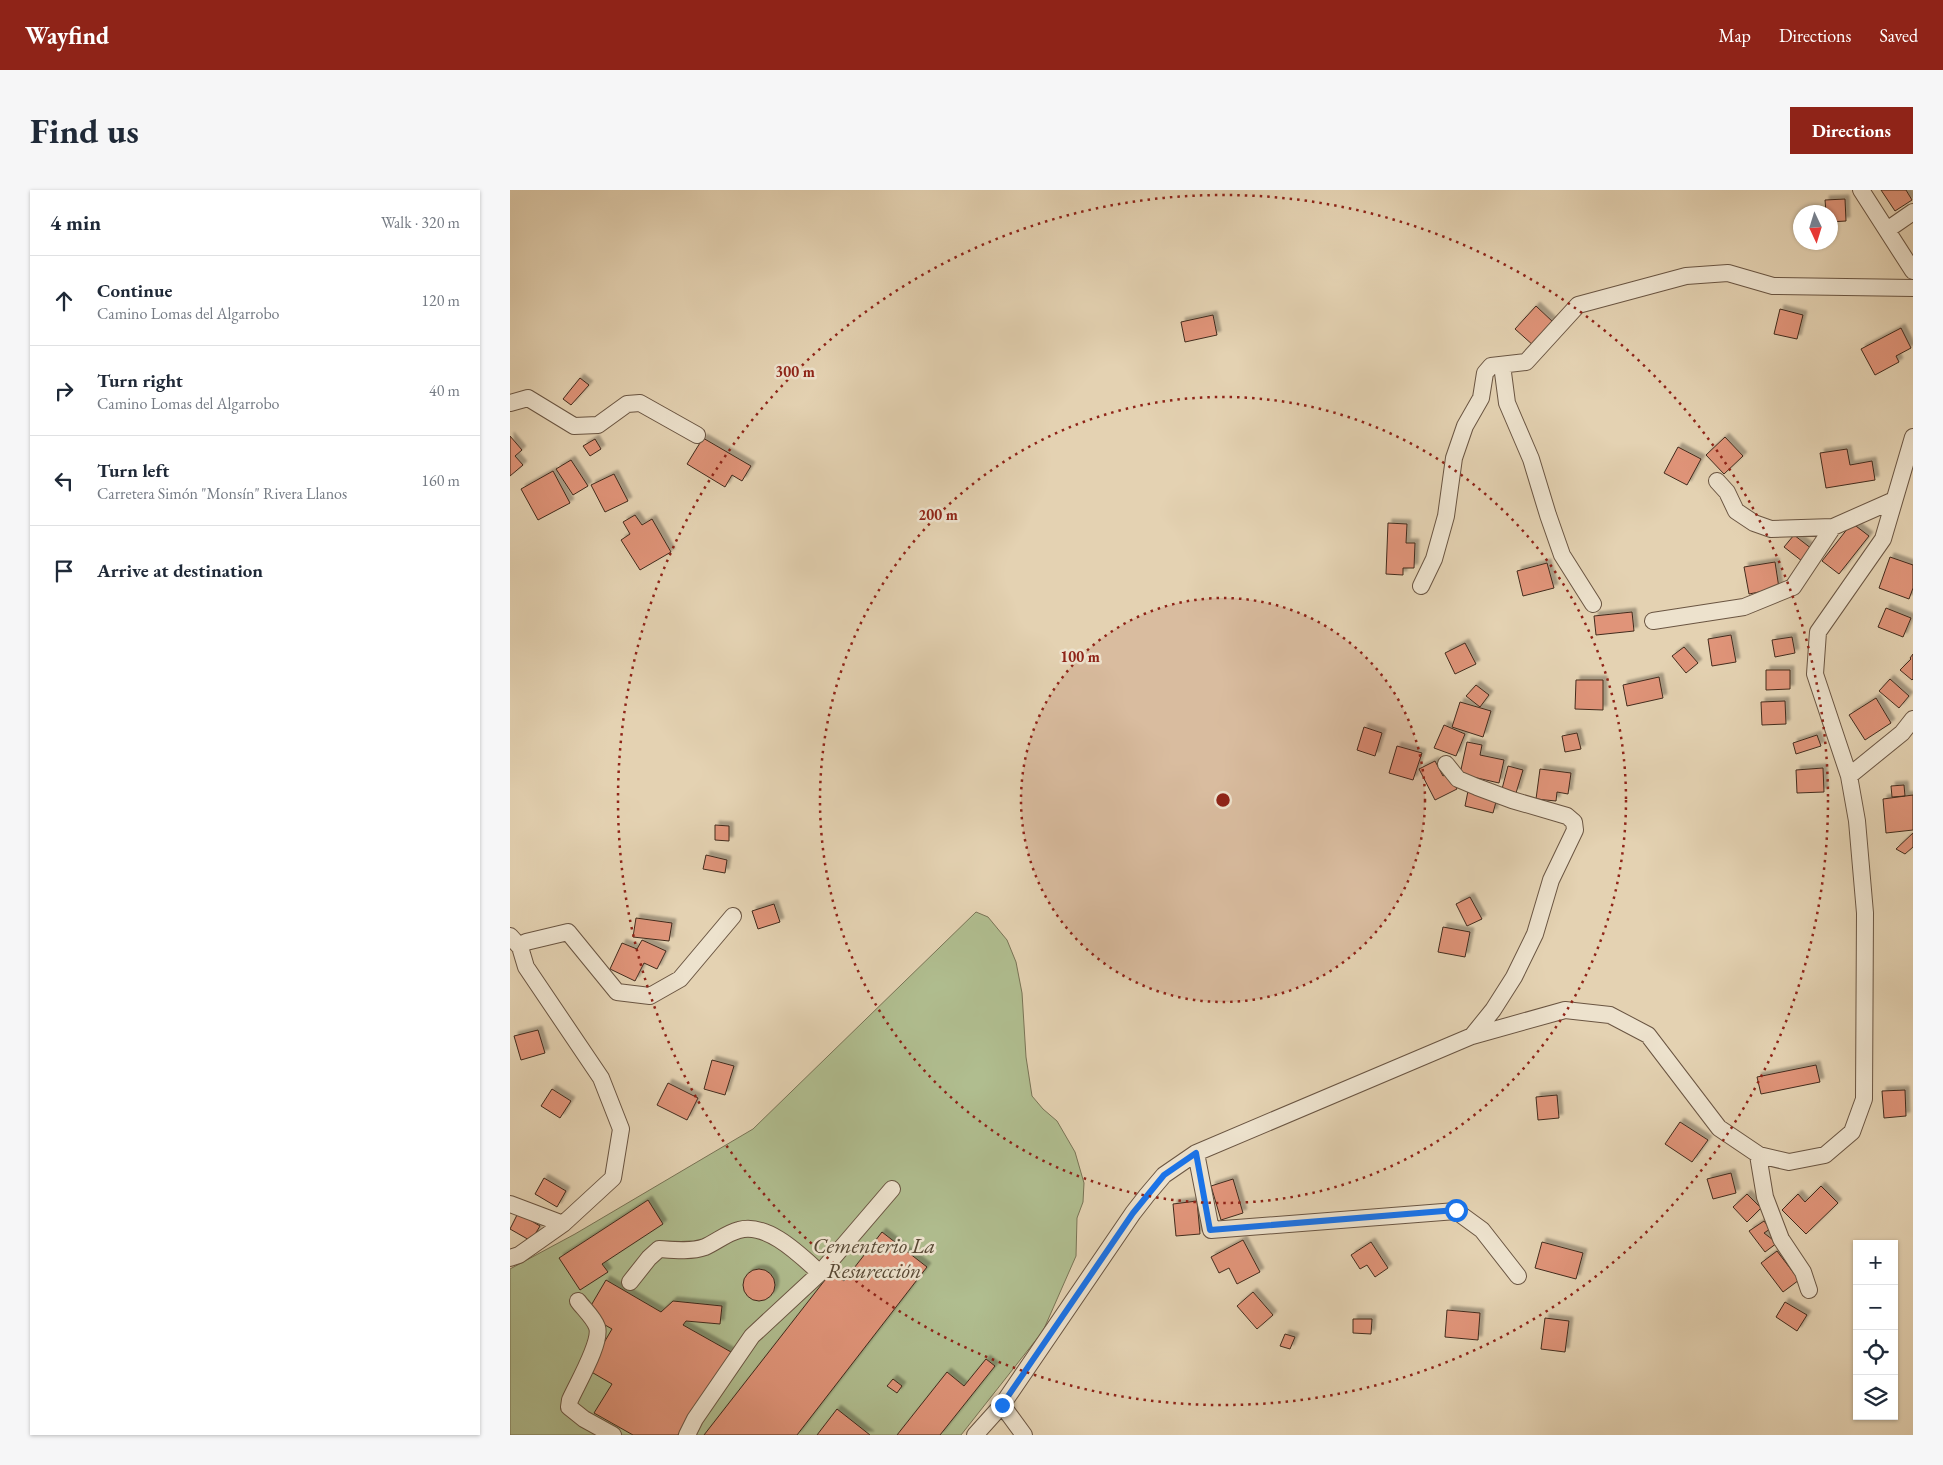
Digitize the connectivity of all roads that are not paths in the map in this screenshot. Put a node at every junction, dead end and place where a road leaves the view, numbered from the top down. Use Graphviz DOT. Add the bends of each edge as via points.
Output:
graph roads {
  1 [pos="1861,190"];
  2 [pos="1913,212"];
  3 [pos="1886,230"];
  4 [pos="1913,271"];
  5 [pos="1913,288"];
  6 [pos="1502,365"];
  7 [pos="510,403"];
  8 [pos="697,435"];
  9 [pos="1913,437"];
  10 [pos="1717,481"];
  11 [pos="1894,500"];
  12 [pos="1833,527"];
  13 [pos="1421,586"];
  14 [pos="1593,604"];
  15 [pos="1653,621"];
  16 [pos="1913,719"];
  17 [pos="1446,764"];
  18 [pos="1849,776"];
  19 [pos="733,916"];
  20 [pos="515,941"];
  21 [pos="1472,1036"];
  22 [pos="1196,1153"];
  23 [pos="1758,1155"];
  24 [pos="892,1189"];
  25 [pos="510,1204"];
  26 [pos="563,1224"];
  27 [pos="510,1258"];
  28 [pos="820,1273"];
  29 [pos="1518,1276"];
  30 [pos="630,1282"];
  31 [pos="1810,1290"];
  32 [pos="578,1302"];
  33 [pos="1002,1405"];
  34 [pos="613,1435"];
  35 [pos="687,1435"];
  36 [pos="975,1435"];
  37 [pos="1024,1435"];
  1 -- 3 [label="street"];
  2 -- 3 [label="street"];
  3 -- 4 [label="street"];
  5 -- 6 [label="street" via="1773,286 1728,273 1686,276 1578,305 1526,362"];
  6 -- 13 [label="street" via="1490,366 1485,373 1481,398 1459,442 1446,516 1434,559"];
  6 -- 14 [label="street" via="1508,403 1531,459 1562,555"];
  7 -- 8 [label="street" via="528,398 574,426 598,425 627,404 640,403"];
  9 -- 11 [label="street"];
  10 -- 12 [label="street" via="1736,510 1754,523 1771,529"];
  11 -- 12 [label="street"];
  11 -- 18 [label="street" via="1882,539 1818,632 1815,674"];
  12 -- 15 [label="street" via="1793,587 1744,606"];
  16 -- 18 [label="street" via="1902,733"];
  17 -- 21 [label="street" via="1458,779 1512,800 1567,816 1574,822 1575,830 1551,880 1534,934 1514,977"];
  18 -- 23 [label="street" via="1857,821 1865,913 1864,1099 1852,1132 1825,1154 1789,1162"];
  19 -- 20 [label="street" via="680,979 650,996 617,992 568,932 526,942"];
  20 -- 26 [label="street" via="526,967 601,1078 621,1129 614,1178"];
  21 -- 22 [label="street"];
  21 -- 23 [label="street" via="1565,1010 1610,1016 1648,1035 1719,1128"];
  22 -- 29 [label="street" via="1210,1230 1456,1210 1482,1230"];
  22 -- 33 [label="street" via="1164,1175 1137,1207"];
  23 -- 31 [label="street" via="1765,1197 1781,1239 1803,1272"];
  24 -- 28 [label="street"];
  25 -- 26 [label="street"];
  26 -- 27 [label="street"];
  28 -- 30 [label="street" via="775,1236 740,1229 703,1248 659,1249"];
  28 -- 35 [label="street" via="752,1336"];
  32 -- 34 [label="street" via="597,1324 598,1334 569,1407"];
  33 -- 36 [label="street"];
  33 -- 37 [label="street"];
}
